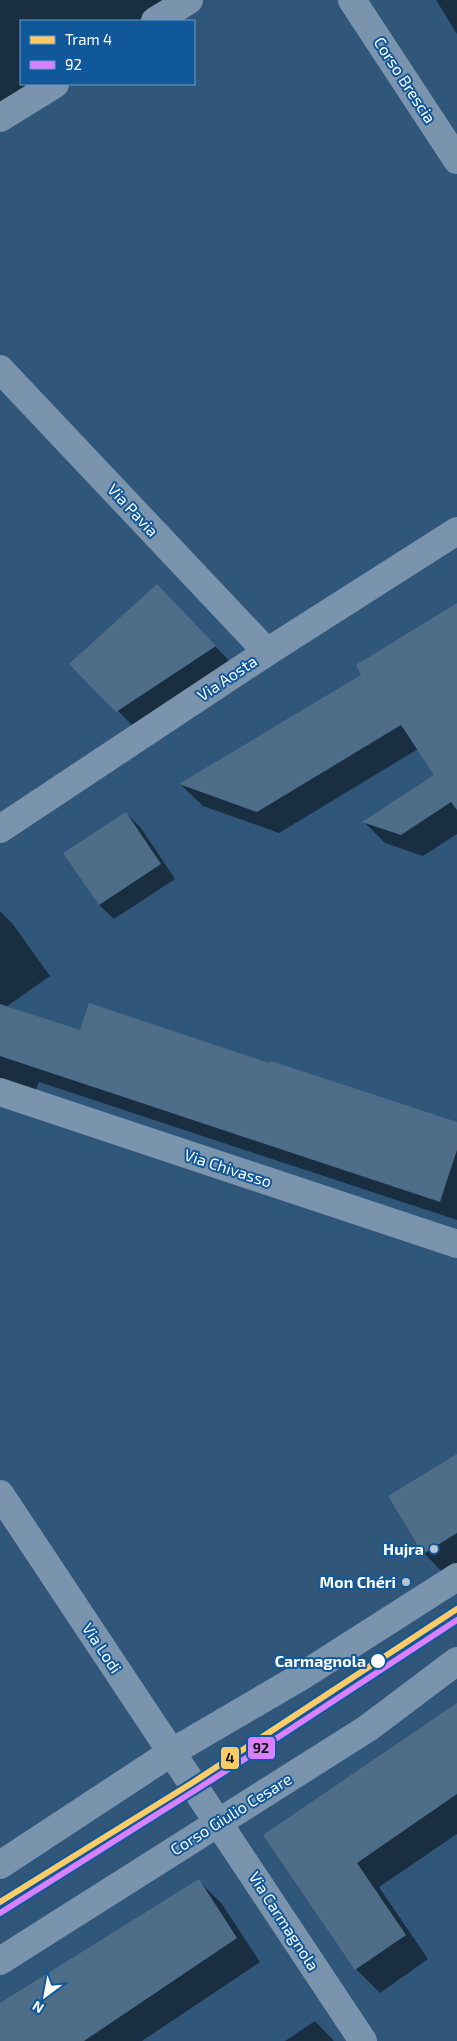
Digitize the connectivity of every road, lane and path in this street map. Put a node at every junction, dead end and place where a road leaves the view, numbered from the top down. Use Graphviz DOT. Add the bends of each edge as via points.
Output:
graph roads {
  1 [pos="189,0"];
  2 [pos="352,0"];
  3 [pos="157,20"];
  4 [pos="53,85"];
  5 [pos="0,118"];
  6 [pos="457,160"];
  7 [pos="0,369"];
  8 [pos="457,531"];
  9 [pos="267,652"];
  10 [pos="0,829"];
  11 [pos="0,1092"];
  12 [pos="457,1244"];
  13 [pos="2,1500"];
  14 [pos="457,1577"];
  15 [pos="457,1661"];
  16 [pos="172,1752"];
  17 [pos="212,1812"];
  18 [pos="0,1865"];
  19 [pos="0,1961"];
  20 [pos="363,2041"];
  1 -- 3 [label="street"];
  2 -- 6 [label="street, Corso Brescia"];
  4 -- 5 [label="street"];
  7 -- 9 [label="street, Via Pavia"];
  8 -- 9 [label="street, Via Aosta"];
  9 -- 10 [label="street, Via Aosta"];
  11 -- 12 [label="street, Via Chivasso"];
  13 -- 16 [label="street, Via Lodi"];
  14 -- 16 [label="street" via="302,1676"];
  15 -- 17 [label="street, Corso Giulio Cesare" via="368,1728"];
  16 -- 17 [label="street, Via Lodi"];
  16 -- 18 [label="street"];
  17 -- 19 [label="street, Corso Giulio Cesare"];
  17 -- 20 [label="street, Via Carmagnola"];
}
